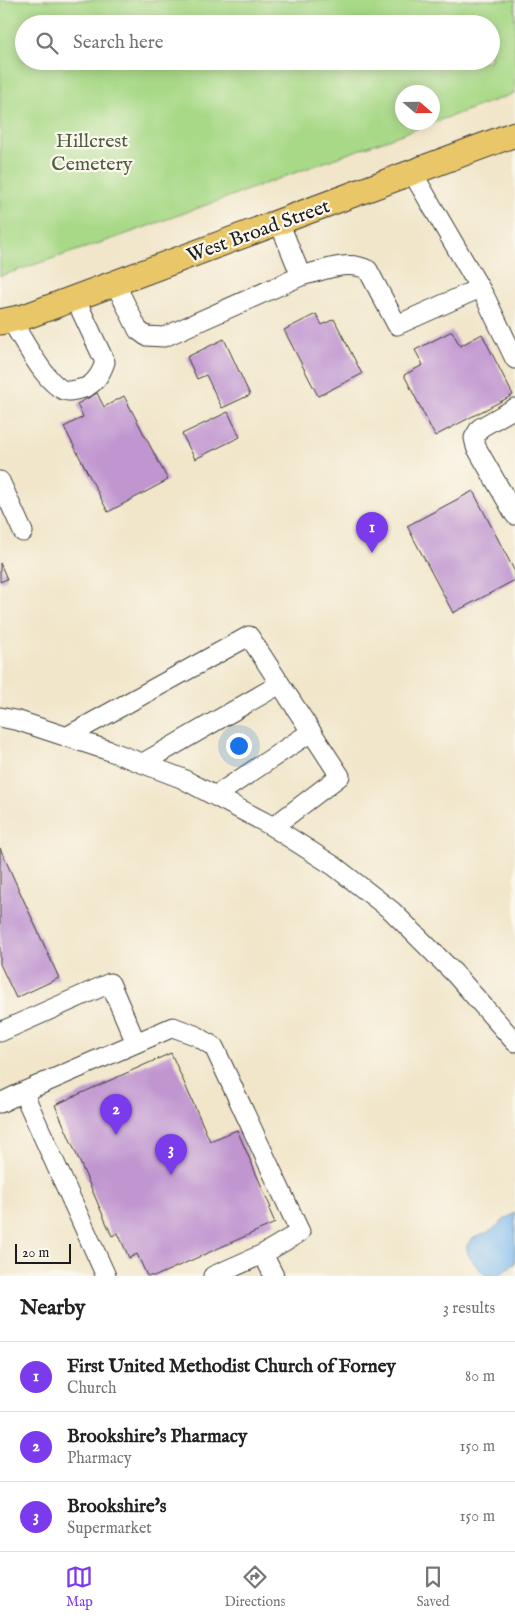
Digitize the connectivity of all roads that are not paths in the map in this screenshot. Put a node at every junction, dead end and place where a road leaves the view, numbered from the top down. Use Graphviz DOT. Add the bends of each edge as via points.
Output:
graph roads {
  1 [pos="515,134"];
  2 [pos="412,172"];
  3 [pos="279,222"];
  4 [pos="302,276"];
  5 [pos="114,283"];
  6 [pos="480,288"];
  7 [pos="75,298"];
  8 [pos="6,321"];
  9 [pos="515,359"];
  10 [pos="515,408"];
  11 [pos="0,481"];
  12 [pos="515,515"];
  13 [pos="23,532"];
  14 [pos="280,684"];
  15 [pos="0,718"];
  16 [pos="311,732"];
  17 [pos="66,737"];
  18 [pos="143,763"];
  19 [pos="215,796"];
  20 [pos="273,827"];
  21 [pos="0,1032"];
  22 [pos="515,1042"];
  23 [pos="136,1043"];
  24 [pos="23,1092"];
  25 [pos="0,1103"];
  26 [pos="263,1254"];
  27 [pos="106,1276"];
  28 [pos="213,1276"];
  29 [pos="274,1276"];
  1 -- 2 [label="main road, West Broad Street"];
  2 -- 3 [label="main road, West Broad Street"];
  2 -- 6 [label="lane"];
  3 -- 4 [label="lane"];
  3 -- 5 [label="main road, West Broad Street"];
  4 -- 5 [label="lane" via="164,337 146,336 138,330"];
  4 -- 6 [label="lane" via="342,266 360,266 368,270 396,325"];
  5 -- 7 [label="main road, West Broad Street"];
  6 -- 9 [label="lane"];
  7 -- 8 [label="main road, West Broad Street"];
  7 -- 8 [label="lane" via="105,362 101,375 86,388 67,391 52,384"];
  10 -- 12 [label="lane" via="480,428 474,438"];
  11 -- 13 [label="lane"];
  14 -- 16 [label="lane"];
  14 -- 17 [label="lane" via="249,636"];
  14 -- 18 [label="lane"];
  15 -- 17 [label="lane"];
  16 -- 19 [label="lane"];
  16 -- 20 [label="lane" via="340,776"];
  17 -- 18 [label="lane"];
  18 -- 19 [label="lane"];
  19 -- 20 [label="lane"];
  20 -- 22 [label="lane" via="334,866 392,910"];
  21 -- 23 [label="lane" via="110,983"];
  23 -- 24 [label="lane"];
  23 -- 26 [label="lane" via="173,1027 214,1047 300,1232"];
  24 -- 25 [label="lane"];
  24 -- 27 [label="lane"];
  26 -- 28 [label="lane"];
  26 -- 29 [label="lane"];
}
